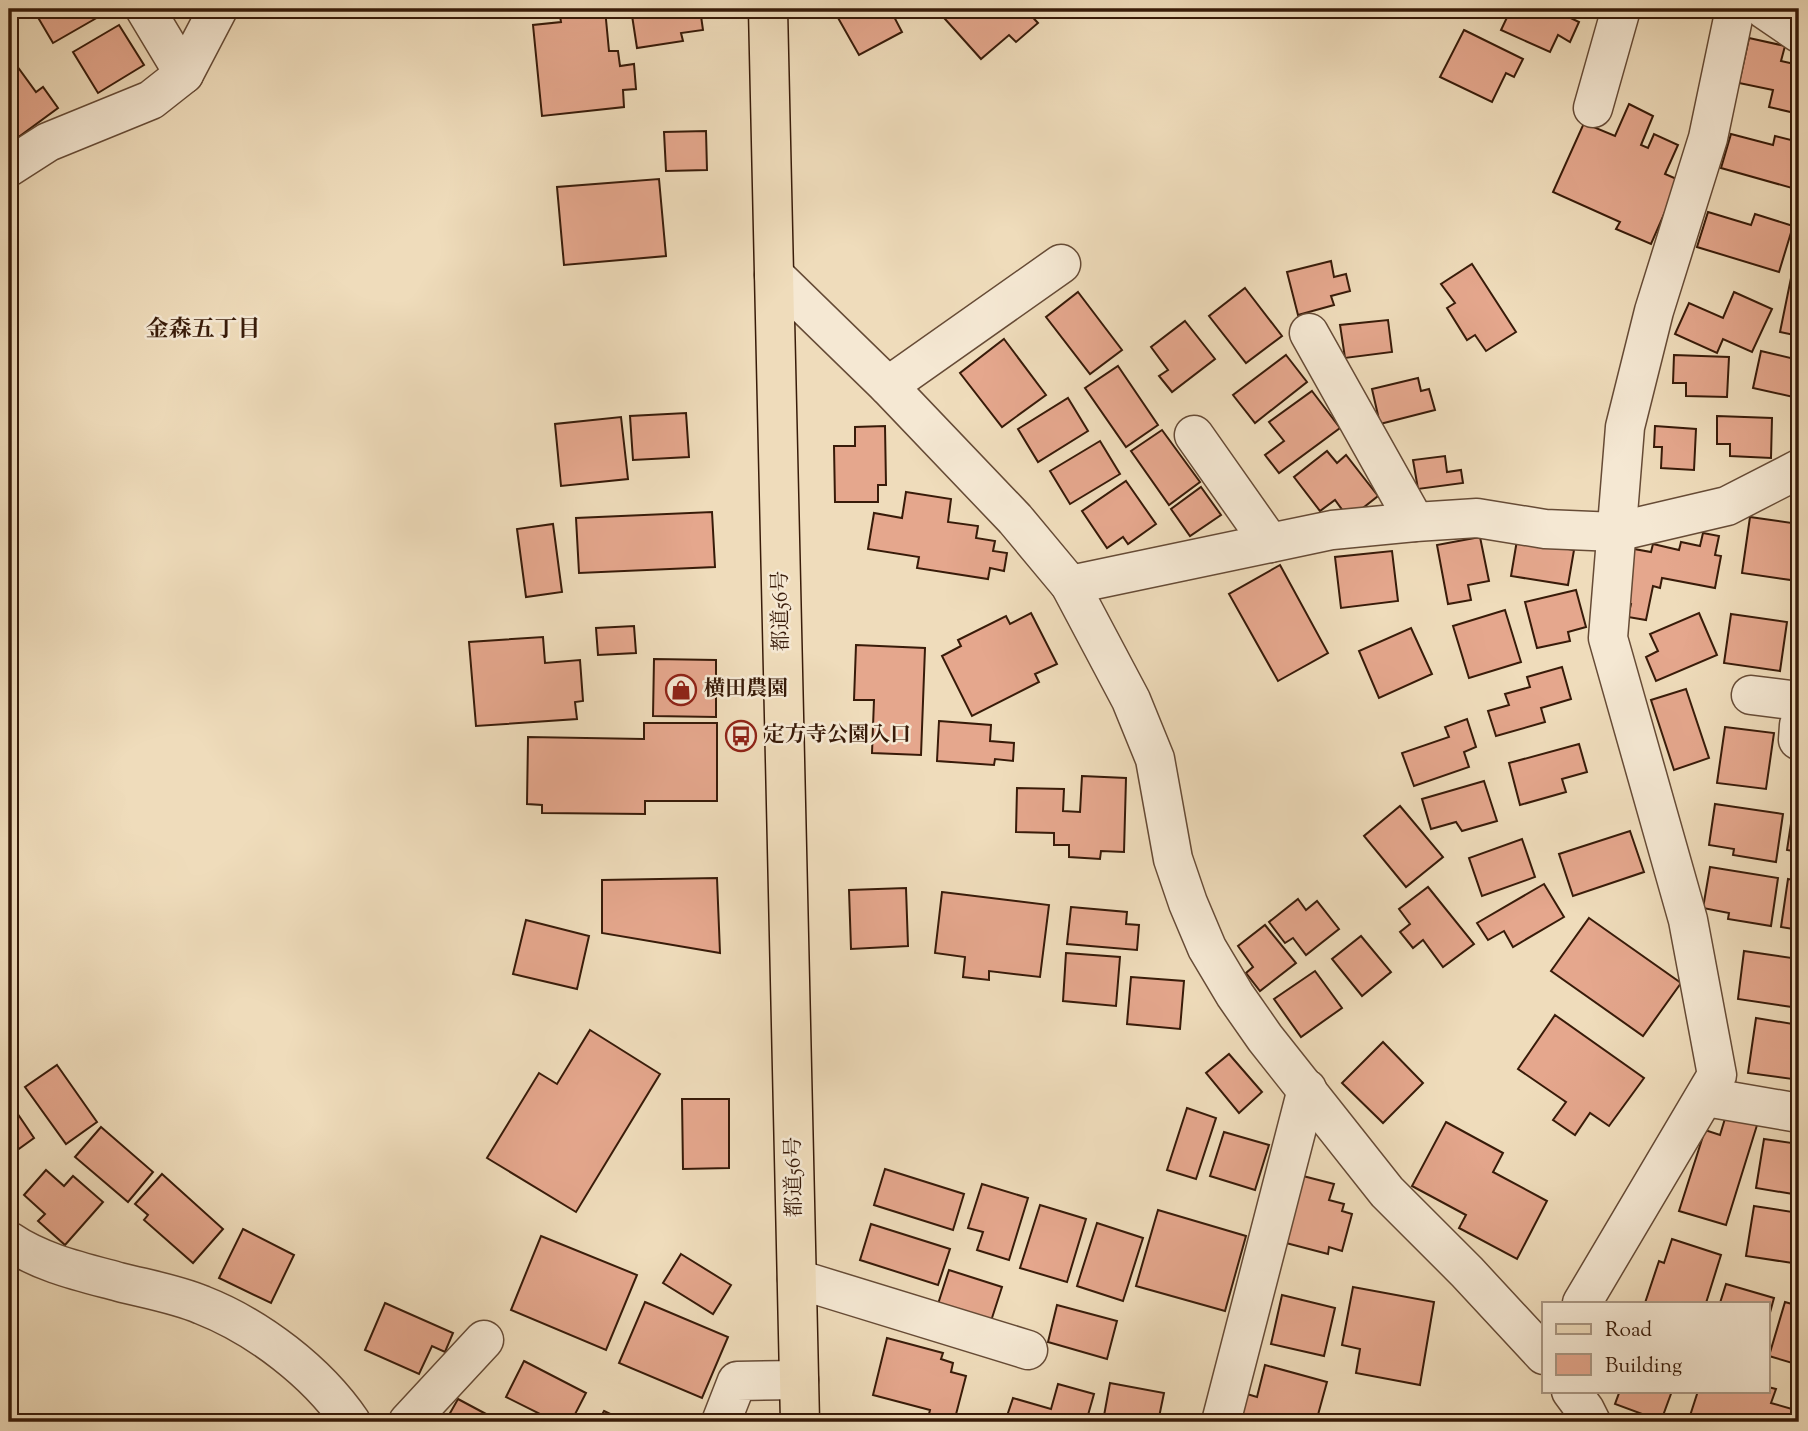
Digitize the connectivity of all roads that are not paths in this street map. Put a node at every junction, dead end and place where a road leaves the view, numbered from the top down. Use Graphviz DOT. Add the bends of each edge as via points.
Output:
graph roads {
  1 [pos="145,9"];
  2 [pos="218,9"];
  3 [pos="768,9"];
  4 [pos="1621,9"];
  5 [pos="1735,9"];
  6 [pos="1764,9"];
  7 [pos="1799,33"];
  8 [pos="184,74"];
  9 [pos="1593,108"];
  10 [pos="9,167"];
  11 [pos="1061,264"];
  12 [pos="774,275"];
  13 [pos="1310,333"];
  14 [pos="888,386"];
  15 [pos="1194,435"];
  16 [pos="1799,469"];
  17 [pos="1415,522"];
  18 [pos="1616,532"];
  19 [pos="1270,543"];
  20 [pos="1070,584"];
  21 [pos="1751,695"];
  22 [pos="1799,701"];
  23 [pos="1307,1089"];
  24 [pos="1706,1097"];
  25 [pos="1799,1113"];
  26 [pos="9,1241"];
  27 [pos="797,1279"];
  28 [pos="1583,1302"];
  29 [pos="484,1340"];
  30 [pos="1028,1350"];
  31 [pos="1542,1353"];
  32 [pos="799,1380"];
  33 [pos="1572,1392"];
  34 [pos="351,1422"];
  35 [pos="408,1422"];
  36 [pos="721,1422"];
  37 [pos="800,1422"];
  38 [pos="1221,1422"];
  39 [pos="1591,1422"];
  1 -- 8 [label="street"];
  2 -- 8 [label="street"];
  3 -- 12 [label="main road, 都道56号"];
  4 -- 9 [label="street"];
  5 -- 18 [label="street" via="1708,138 1654,311 1625,427"];
  6 -- 7 [label="street"];
  8 -- 10 [label="street" via="151,100 48,142"];
  11 -- 14 [label="street"];
  12 -- 14 [label="street"];
  12 -- 27 [label="main road, 都道56号"];
  13 -- 17 [label="street"];
  14 -- 20 [label="street"];
  15 -- 19 [label="street"];
  16 -- 18 [label="street" via="1727,506"];
  17 -- 18 [label="street" via="1478,518 1545,529"];
  17 -- 19 [label="street" via="1332,530"];
  18 -- 24 [label="street" via="1608,638 1688,920 1717,1075"];
  19 -- 20 [label="street"];
  20 -- 23 [label="street" via="1131,699 1155,759 1173,859 1207,948 1265,1038"];
  21 -- 22 [label="street"];
  23 -- 31 [label="street" via="1387,1192"];
  23 -- 38 [label="street"];
  24 -- 25 [label="street"];
  24 -- 28 [label="street"];
  26 -- 34 [label="street" via="62,1266 200,1304 245,1325 309,1372"];
  27 -- 30 [label="street"];
  27 -- 32 [label="main road, 都道56号"];
  29 -- 35 [label="street"];
  32 -- 36 [label="street" via="737,1381"];
  32 -- 37 [label="main road, 都道56号"];
  33 -- 39 [label="street"];
}
